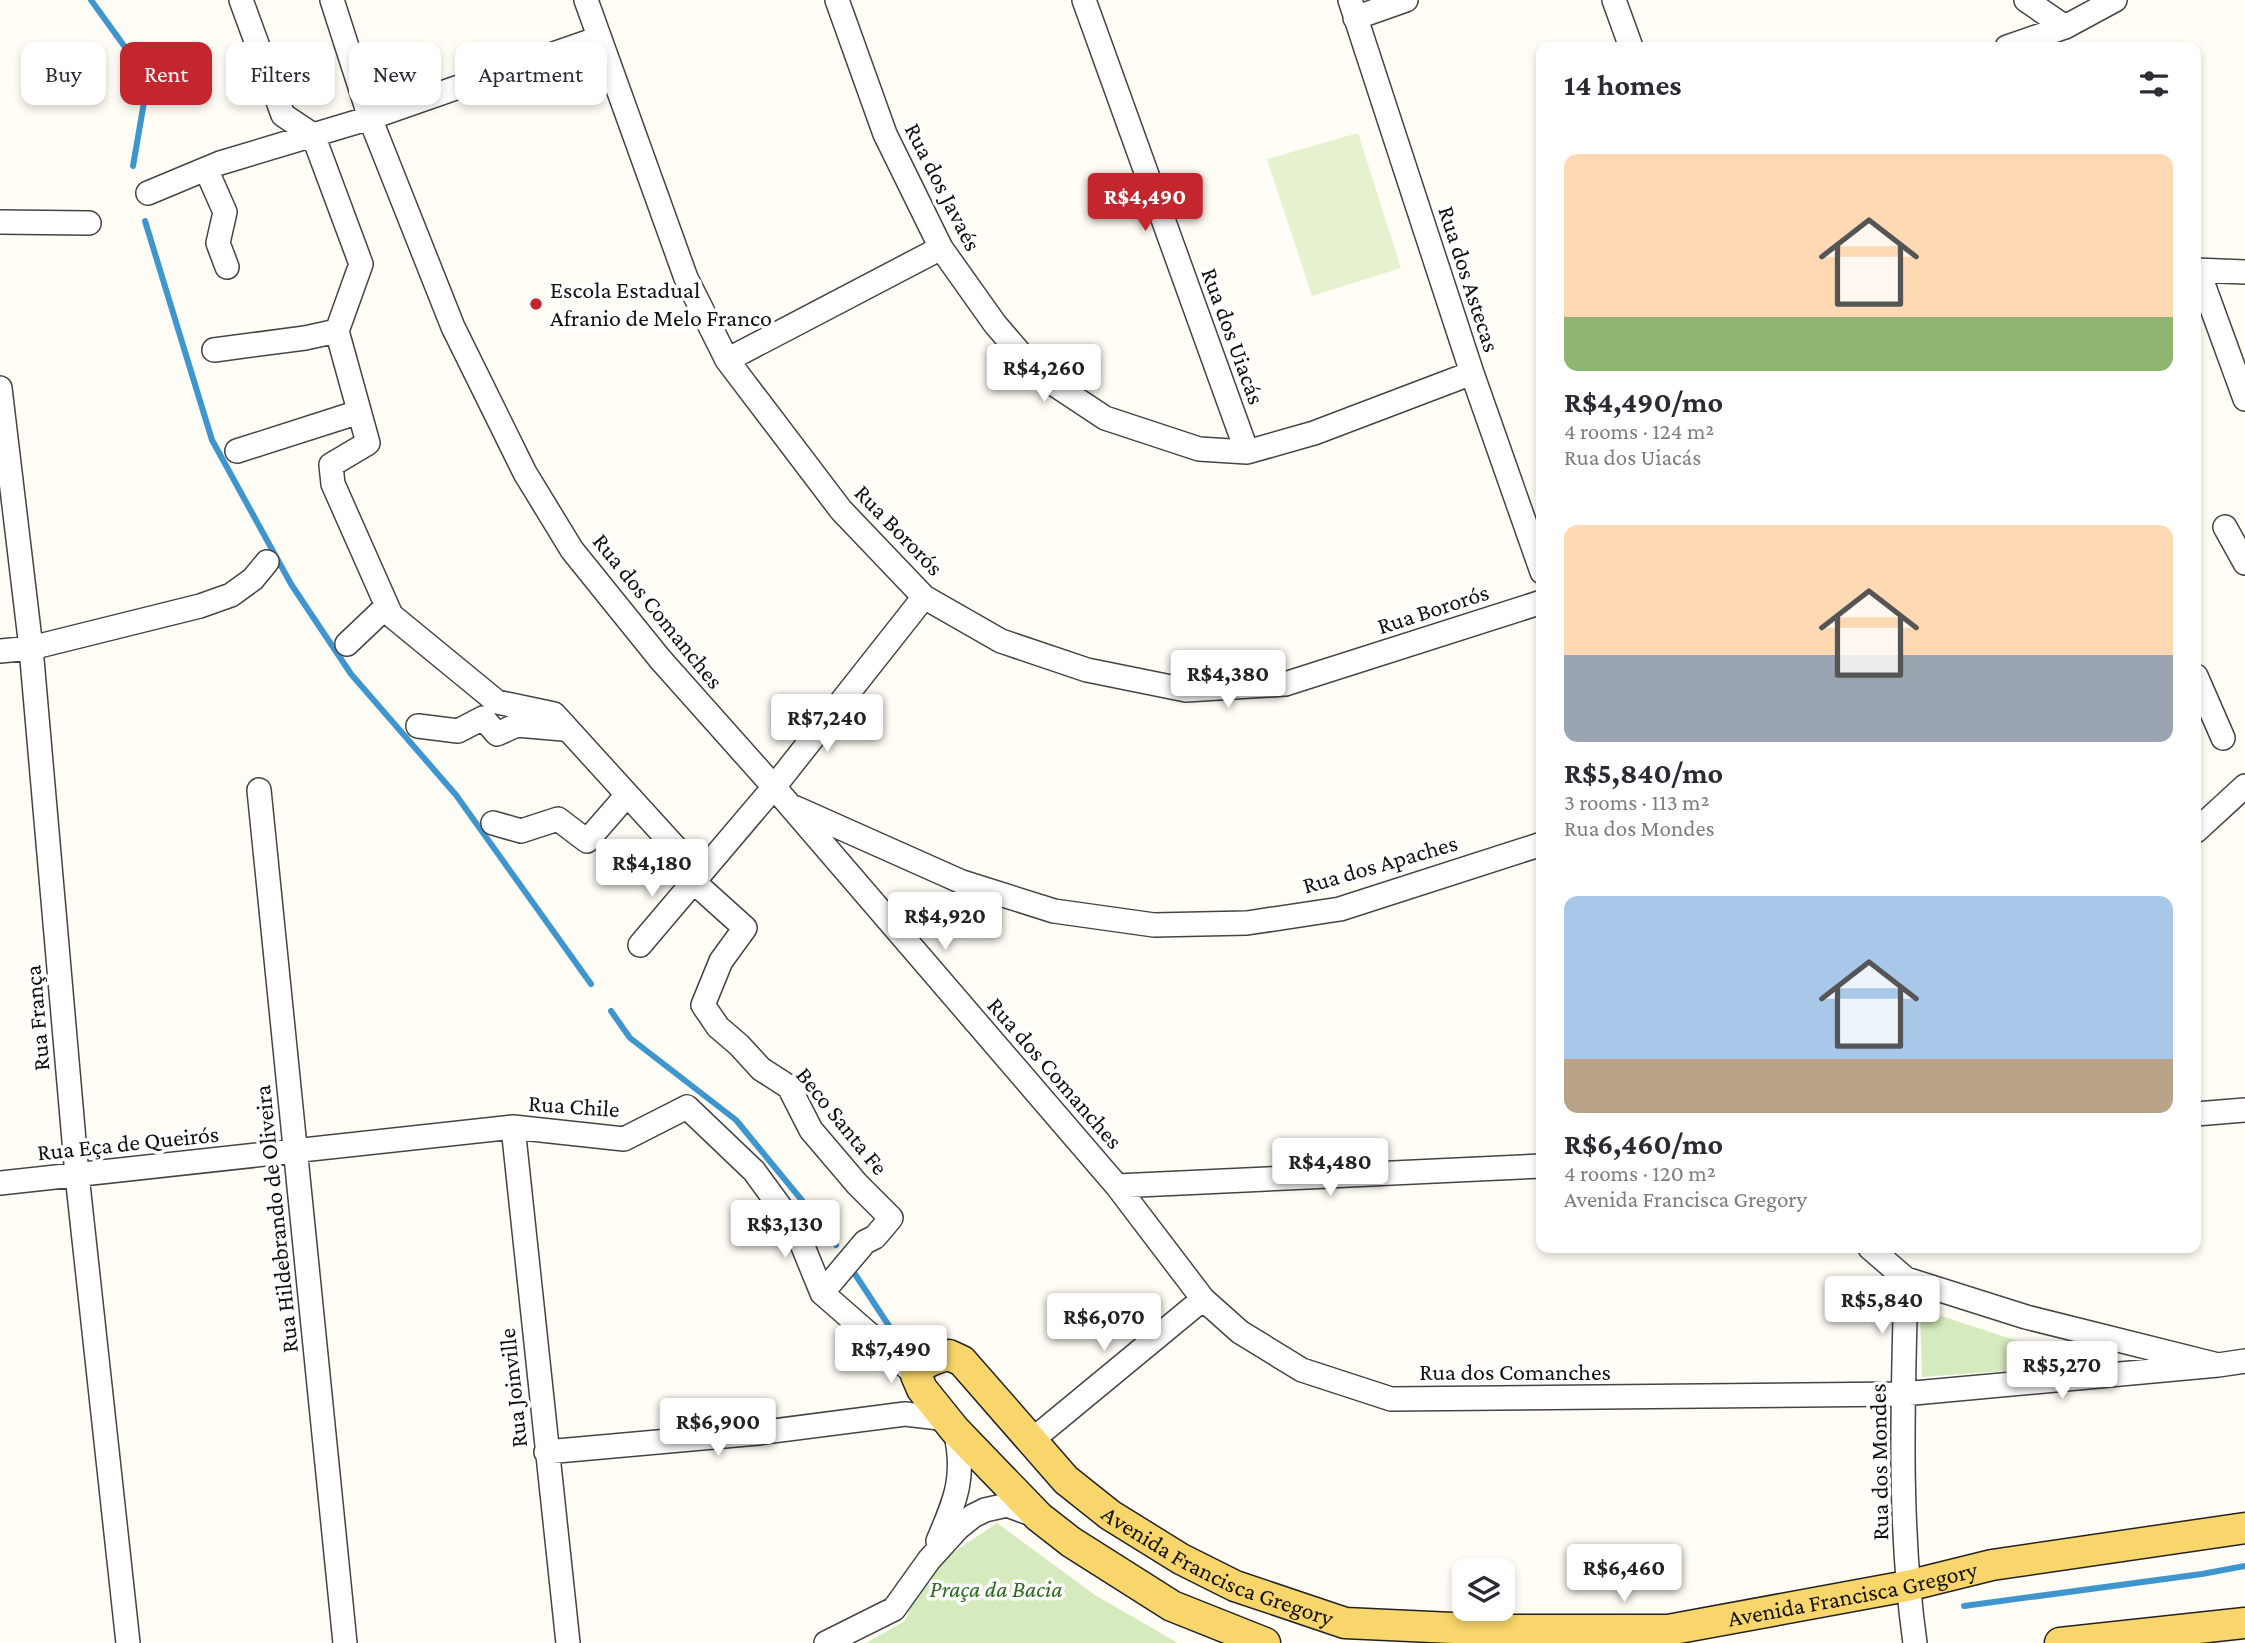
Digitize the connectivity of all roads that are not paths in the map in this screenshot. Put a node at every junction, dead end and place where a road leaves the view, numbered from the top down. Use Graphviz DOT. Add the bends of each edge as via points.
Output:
graph roads {
  1 [pos="241,0"];
  2 [pos="332,0"];
  3 [pos="586,0"];
  4 [pos="837,0"];
  5 [pos="1084,0"];
  6 [pos="1406,0"];
  7 [pos="1614,0"];
  8 [pos="2026,0"];
  9 [pos="2115,0"];
  10 [pos="1352,9"];
  11 [pos="2065,27"];
  12 [pos="599,38"];
  13 [pos="1630,42"];
  14 [pos="2022,42"];
  15 [pos="370,118"];
  16 [pos="313,135"];
  17 [pos="206,169"];
  18 [pos="148,193"];
  19 [pos="0,222"];
  20 [pos="89,223"];
  21 [pos="941,248"];
  22 [pos="227,267"];
  23 [pos="2201,270"];
  24 [pos="2245,272"];
  25 [pos="2201,281"];
  26 [pos="337,331"];
  27 [pos="214,350"];
  28 [pos="727,360"];
  29 [pos="1472,373"];
  30 [pos="0,388"];
  31 [pos="2245,399"];
  32 [pos="359,412"];
  33 [pos="237,451"];
  34 [pos="1247,452"];
  35 [pos="2225,527"];
  36 [pos="1536,555"];
  37 [pos="267,562"];
  38 [pos="2245,563"];
  39 [pos="924,597"];
  40 [pos="1536,603"];
  41 [pos="387,606"];
  42 [pos="347,644"];
  43 [pos="31,648"];
  44 [pos="0,651"];
  45 [pos="2201,687"];
  46 [pos="418,726"];
  47 [pos="566,729"];
  48 [pos="2223,738"];
  49 [pos="2245,786"];
  50 [pos="774,787"];
  51 [pos="259,790"];
  52 [pos="627,794"];
  53 [pos="790,805"];
  54 [pos="493,823"];
  55 [pos="2201,826"];
  56 [pos="1536,846"];
  57 [pos="695,883"];
  58 [pos="640,945"];
  59 [pos="2243,1109"];
  60 [pos="2201,1113"];
  61 [pos="513,1127"];
  62 [pos="295,1151"];
  63 [pos="1536,1166"];
  64 [pos="77,1175"];
  65 [pos="0,1183"];
  66 [pos="1117,1186"];
  67 [pos="1876,1253"];
  68 [pos="1906,1279"];
  69 [pos="822,1293"];
  70 [pos="1203,1299"];
  71 [pos="2245,1361"];
  72 [pos="2218,1365"];
  73 [pos="919,1382"];
  74 [pos="1903,1394"];
  75 [pos="884,1416"];
  76 [pos="952,1424"];
  77 [pos="1031,1441"];
  78 [pos="546,1452"];
  79 [pos="1039,1517"];
  80 [pos="2245,1528"];
  81 [pos="929,1560"];
  82 [pos="1907,1587"];
  83 [pos="2245,1623"];
  84 [pos="128,1643"];
  85 [pos="345,1643"];
  86 [pos="568,1643"];
  87 [pos="826,1643"];
  88 [pos="1265,1643"];
  89 [pos="1915,1643"];
  90 [pos="2060,1643"];
  1 -- 16 [label="street" via="283,115"];
  2 -- 15 [label="street, Rua dos Comanches"];
  3 -- 12 [label="street, Rua Bororós"];
  4 -- 21 [label="street, Rua dos Javaés" via="885,134"];
  5 -- 34 [label="street, Rua dos Uiacás"];
  6 -- 10 [label="street"];
  7 -- 13 [label="street"];
  8 -- 11 [label="street"];
  9 -- 11 [label="street"];
  10 -- 29 [label="street, Rua dos Astecas"];
  11 -- 14 [label="street"];
  12 -- 15 [label="street"];
  12 -- 28 [label="street, Rua Bororós" via="686,278"];
  15 -- 16 [label="street"];
  15 -- 50 [label="street, Rua dos Comanches" via="453,327 525,473 581,561 660,659"];
  16 -- 17 [label="street"];
  16 -- 26 [label="street" via="362,264"];
  17 -- 18 [label="street"];
  17 -- 22 [label="street" via="225,212 218,243"];
  19 -- 20 [label="street"];
  21 -- 28 [label="street"];
  21 -- 34 [label="street, Rua dos Javaés" via="1037,373 1105,418 1199,449"];
  23 -- 24 [label="street"];
  25 -- 31 [label="street"];
  26 -- 27 [label="street"];
  26 -- 32 [label="street"];
  28 -- 39 [label="street, Rua Bororós" via="841,510"];
  29 -- 34 [label="street, Rua dos Javaés" via="1314,433"];
  29 -- 36 [label="street, Rua dos Astecas"];
  30 -- 43 [label="street, Rua França"];
  32 -- 33 [label="street"];
  32 -- 41 [label="street" via="368,443 331,465 333,484"];
  35 -- 38 [label="street"];
  37 -- 43 [label="street" via="231,596"];
  39 -- 40 [label="street, Rua Bororós" via="1002,641 1087,670 1186,690 1285,684"];
  39 -- 50 [label="street"];
  41 -- 42 [label="street"];
  41 -- 47 [label="street" via="391,615 498,702 554,714"];
  43 -- 44 [label="street"];
  43 -- 64 [label="street, Rua França"];
  45 -- 48 [label="street"];
  46 -- 47 [label="street" via="458,731 483,718 496,734 517,724"];
  47 -- 52 [label="street"];
  49 -- 55 [label="street"];
  50 -- 53 [label="street, Rua dos Comanches"];
  50 -- 57 [label="street"];
  51 -- 62 [label="street, Rua Hildebrando de Oliveira"];
  52 -- 54 [label="street" via="587,841 558,819 521,831"];
  52 -- 57 [label="street" via="685,858"];
  53 -- 56 [label="street, Rua dos Apaches" via="962,882 1054,911 1154,925 1247,923 1340,909"];
  53 -- 66 [label="street, Rua dos Comanches"];
  57 -- 58 [label="street"];
  57 -- 69 [label="street, Beco Santa Fe" via="745,928 721,961 703,1005 718,1027 761,1069 789,1087 811,1130 891,1218"];
  59 -- 60 [label="street"];
  61 -- 62 [label="street, Rua Eça de Queirós"];
  61 -- 69 [label="street, Rua Chile" via="624,1139 687,1107 754,1171 795,1227"];
  61 -- 78 [label="street, Rua Joinville"];
  62 -- 64 [label="street, Rua Eça de Queirós"];
  62 -- 85 [label="street, Rua Hildebrando de Oliveira"];
  63 -- 66 [label="street"];
  64 -- 65 [label="street, Rua Eça de Queirós"];
  64 -- 84 [label="street, Rua França"];
  66 -- 70 [label="street, Rua dos Comanches"];
  67 -- 68 [label="street"];
  68 -- 72 [label="street" via="2026,1317"];
  68 -- 74 [label="street, Rua dos Mondes"];
  69 -- 73 [label="street, Rua Chile"];
  70 -- 74 [label="street, Rua dos Comanches" via="1240,1332 1302,1370 1391,1399"];
  70 -- 77 [label="street"];
  71 -- 72 [label="street"];
  72 -- 74 [label="street, Rua dos Comanches"];
  73 -- 75 [label="street"];
  73 -- 76 [label="main road, Avenida Francisca Gregory"];
  73 -- 77 [label="main road, Avenida Francisca Gregory" via="918,1368 938,1357 949,1355 962,1361"];
  74 -- 82 [label="street, Rua dos Mondes"];
  75 -- 76 [label="street" via="905,1414"];
  75 -- 78 [label="street" via="758,1433"];
  76 -- 79 [label="main road, Avenida Francisca Gregory"];
  76 -- 81 [label="street" via="961,1472 951,1510"];
  77 -- 82 [label="main road, Avenida Francisca Gregory" via="1066,1480 1110,1515 1181,1559 1235,1586 1345,1623 1496,1630 1668,1630"];
  78 -- 86 [label="street, Rua Joinville"];
  79 -- 81 [label="street" via="1007,1505 985,1510 958,1528"];
  79 -- 88 [label="main road, Avenida Francisca Gregory" via="1172,1606"];
  80 -- 82 [label="main road, Avenida Francisca Gregory" via="1992,1565"];
  81 -- 87 [label="street" via="894,1609"];
  82 -- 89 [label="street, Rua dos Mondes"];
  83 -- 90 [label="main road"];
}
